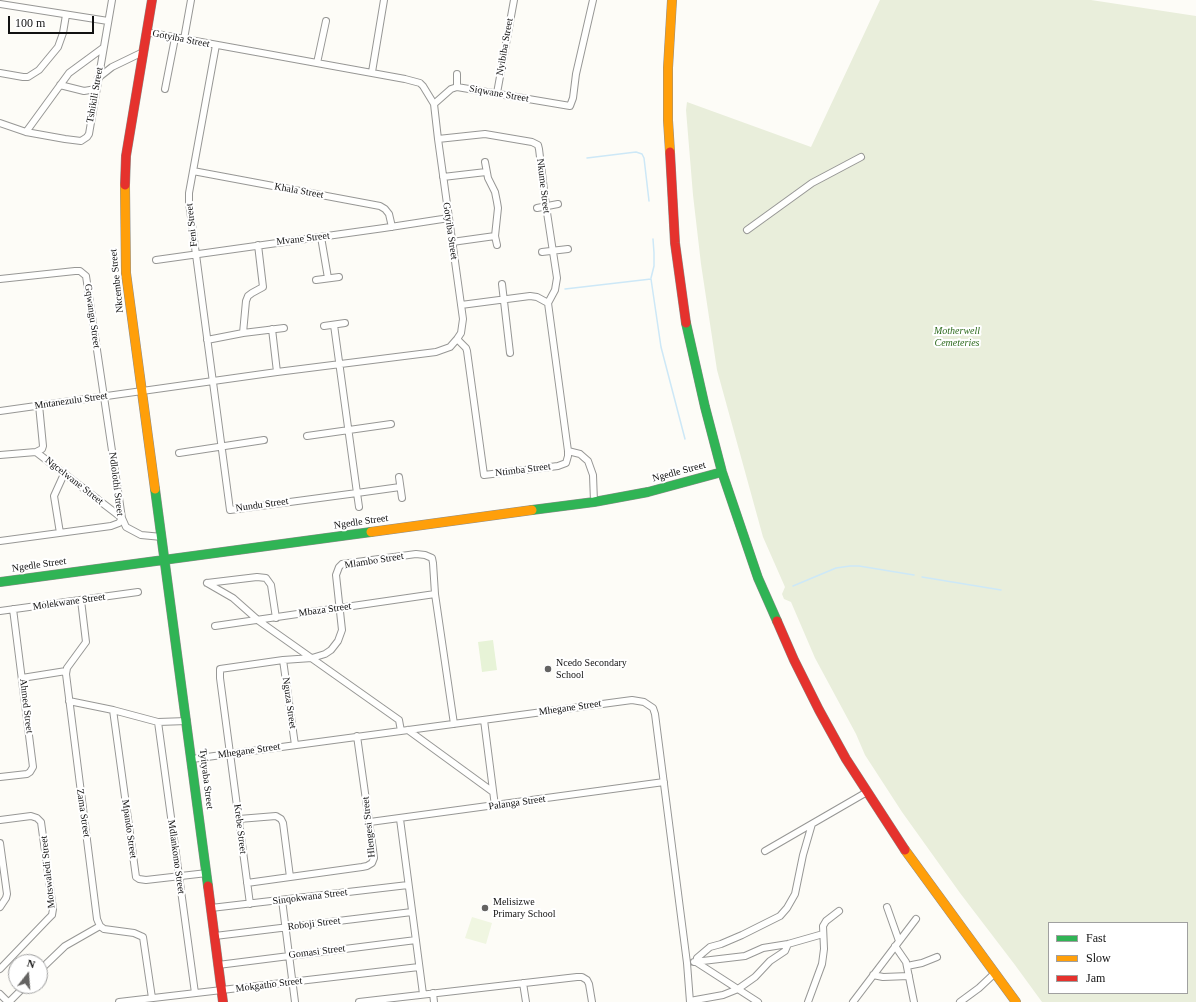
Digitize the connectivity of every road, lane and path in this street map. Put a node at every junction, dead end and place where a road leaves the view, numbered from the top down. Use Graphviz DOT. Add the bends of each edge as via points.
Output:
graph roads {
  1 [pos="112,0"];
  2 [pos="152,0"];
  3 [pos="191,0"];
  4 [pos="384,0"];
  5 [pos="514,0"];
  6 [pos="593,0"];
  7 [pos="672,0"];
  8 [pos="0,4"];
  9 [pos="66,15"];
  10 [pos="108,21"];
  11 [pos="326,21"];
  12 [pos="146,32"];
  13 [pos="176,38"];
  14 [pos="184,39"];
  15 [pos="216,45"];
  16 [pos="103,48"];
  17 [pos="143,52"];
  18 [pos="317,63"];
  19 [pos="372,72"];
  20 [pos="0,73"];
  21 [pos="457,74"];
  22 [pos="98,78"];
  23 [pos="60,85"];
  24 [pos="457,87"];
  25 [pos="96,89"];
  26 [pos="165,89"];
  27 [pos="497,93"];
  28 [pos="434,104"];
  29 [pos="1,124"];
  30 [pos="26,132"];
  31 [pos="438,139"];
  32 [pos="861,157"];
  33 [pos="485,162"];
  34 [pos="194,171"];
  35 [pos="486,172"];
  36 [pos="443,177"];
  37 [pos="558,204"];
  38 [pos="546,206"];
  39 [pos="537,208"];
  40 [pos="449,218"];
  41 [pos="392,227"];
  42 [pos="746,230"];
  43 [pos="496,236"];
  44 [pos="321,237"];
  45 [pos="452,242"];
  46 [pos="258,245"];
  47 [pos="497,246"];
  48 [pos="568,249"];
  49 [pos="552,250"];
  50 [pos="542,252"];
  51 [pos="195,254"];
  52 [pos="156,260"];
  53 [pos="339,277"];
  54 [pos="328,278"];
  55 [pos="0,279"];
  56 [pos="316,280"];
  57 [pos="502,284"];
  58 [pos="503,300"];
  59 [pos="548,303"];
  60 [pos="461,305"];
  61 [pos="345,323"];
  62 [pos="334,325"];
  63 [pos="324,326"];
  64 [pos="284,328"];
  65 [pos="272,329"];
  66 [pos="243,333"];
  67 [pos="457,339"];
  68 [pos="208,340"];
  69 [pos="510,354"];
  70 [pos="340,364"];
  71 [pos="277,372"];
  72 [pos="212,382"];
  73 [pos="142,392"];
  74 [pos="104,397"];
  75 [pos="39,405"];
  76 [pos="0,410"];
  77 [pos="391,424"];
  78 [pos="348,429"];
  79 [pos="307,436"];
  80 [pos="264,440"];
  81 [pos="221,446"];
  82 [pos="568,451"];
  83 [pos="36,452"];
  84 [pos="179,453"];
  85 [pos="0,455"];
  86 [pos="722,472"];
  87 [pos="64,474"];
  88 [pos="399,477"];
  89 [pos="400,487"];
  90 [pos="357,493"];
  91 [pos="402,498"];
  92 [pos="594,502"];
  93 [pos="359,507"];
  94 [pos="122,518"];
  95 [pos="60,533"];
  96 [pos="162,537"];
  97 [pos="0,541"];
  98 [pos="164,560"];
  99 [pos="0,582"];
  100 [pos="138,592"];
  101 [pos="435,594"];
  102 [pos="81,600"];
  103 [pos="341,608"];
  104 [pos="13,609"];
  105 [pos="0,611"];
  106 [pos="276,618"];
  107 [pos="259,621"];
  108 [pos="215,626"];
  109 [pos="312,658"];
  110 [pos="283,660"];
  111 [pos="66,671"];
  112 [pos="22,678"];
  113 [pos="69,701"];
  114 [pos="113,710"];
  115 [pos="484,720"];
  116 [pos="187,721"];
  117 [pos="158,722"];
  118 [pos="454,724"];
  119 [pos="405,730"];
  120 [pos="357,736"];
  121 [pos="295,745"];
  122 [pos="231,754"];
  123 [pos="192,759"];
  124 [pos="0,778"];
  125 [pos="664,782"];
  126 [pos="493,792"];
  127 [pos="867,792"];
  128 [pos="495,806"];
  129 [pos="239,819"];
  130 [pos="400,819"];
  131 [pos="0,820"];
  132 [pos="370,822"];
  133 [pos="812,824"];
  134 [pos="0,843"];
  135 [pos="765,851"];
  136 [pos="207,873"];
  137 [pos="178,876"];
  138 [pos="290,877"];
  139 [pos="247,882"];
  140 [pos="408,885"];
  141 [pos="282,900"];
  142 [pos="250,904"];
  143 [pos="0,907"];
  144 [pos="888,907"];
  145 [pos="212,908"];
  146 [pos="839,911"];
  147 [pos="412,912"];
  148 [pos="916,919"];
  149 [pos="100,926"];
  150 [pos="285,927"];
  151 [pos="823,934"];
  152 [pos="215,936"];
  153 [pos="416,940"];
  154 [pos="897,943"];
  155 [pos="788,944"];
  156 [pos="289,956"];
  157 [pos="937,957"];
  158 [pos="48,962"];
  159 [pos="696,962"];
  160 [pos="686,963"];
  161 [pos="218,965"];
  162 [pos="907,966"];
  163 [pos="419,967"];
  164 [pos="0,969"];
  165 [pos="995,973"];
  166 [pos="873,975"];
  167 [pos="909,976"];
  168 [pos="292,982"];
  169 [pos="523,983"];
  170 [pos="738,989"];
  171 [pos="222,991"];
  172 [pos="195,993"];
  173 [pos="433,993"];
  174 [pos="0,994"];
  175 [pos="16,994"];
  176 [pos="423,994"];
  177 [pos="152,998"];
  178 [pos="165,999"];
  179 [pos="395,1000"];
  180 [pos="690,1001"];
  181 [pos="8,1002"];
  182 [pos="119,1002"];
  183 [pos="223,1002"];
  184 [pos="295,1002"];
  185 [pos="359,1002"];
  186 [pos="434,1002"];
  187 [pos="526,1002"];
  188 [pos="592,1002"];
  189 [pos="758,1002"];
  190 [pos="808,1002"];
  191 [pos="853,1002"];
  192 [pos="914,1002"];
  193 [pos="960,1002"];
  194 [pos="1016,1002"];
  1 -- 10 [label="street, Tshikili Street"];
  2 -- 12 [label="street, Nkcembe Street"];
  3 -- 14 [label="street"];
  4 -- 19 [label="street"];
  5 -- 27 [label="street, Nyibiba Street"];
  6 -- 27 [label="street, Siqwane Street" via="570,106"];
  7 -- 86 [label="street" via="668,120 675,243 688,332"];
  8 -- 9 [label="street"];
  9 -- 10 [label="street"];
  9 -- 20 [label="street" via="58,47 39,70 28,77"];
  10 -- 16 [label="street, Tshikili Street"];
  11 -- 18 [label="street"];
  12 -- 13 [label="street, Gotyiba Street"];
  12 -- 17 [label="street, Nkcembe Street"];
  13 -- 14 [label="street, Gotyiba Street"];
  13 -- 26 [label="street"];
  14 -- 15 [label="street, Gotyiba Street"];
  15 -- 18 [label="street, Gotyiba Street"];
  15 -- 34 [label="street, Feni Street"];
  16 -- 22 [label="street, Tshikili Street"];
  16 -- 23 [label="street" via="69,73"];
  17 -- 22 [label="street" via="112,67"];
  17 -- 73 [label="street, Nkcembe Street" via="128,142 124,196 126,273"];
  18 -- 19 [label="street, Gotyiba Street"];
  19 -- 28 [label="street, Gotyiba Street" via="420,84"];
  21 -- 24 [label="street"];
  22 -- 25 [label="street, Tshikili Street"];
  23 -- 25 [label="street" via="84,90"];
  23 -- 30 [label="street"];
  24 -- 27 [label="street, Siqwane Street"];
  24 -- 28 [label="street, Siqwane Street" via="450,89"];
  25 -- 30 [label="street, Tshikili Street" via="89,134 84,139 78,141"];
  28 -- 31 [label="street, Gotyiba Street"];
  29 -- 30 [label="street, Tshikili Street"];
  31 -- 36 [label="street, Gotyiba Street"];
  31 -- 38 [label="street, Nkume Street" via="485,134 536,144 539,149"];
  32 -- 42 [label="street" via="812,183"];
  33 -- 35 [label="street"];
  34 -- 41 [label="street, Khala Street" via="380,206 389,214"];
  34 -- 51 [label="street, Feni Street" via="189,202"];
  35 -- 36 [label="street"];
  35 -- 43 [label="street" via="498,208"];
  36 -- 40 [label="street, Gotyiba Street"];
  37 -- 38 [label="street"];
  38 -- 39 [label="street"];
  38 -- 49 [label="street, Nkume Street"];
  40 -- 41 [label="street, Mvane Street"];
  40 -- 45 [label="street, Gotyiba Street"];
  41 -- 44 [label="street, Mvane Street"];
  43 -- 45 [label="street"];
  43 -- 47 [label="street"];
  44 -- 46 [label="street, Mvane Street"];
  44 -- 54 [label="street"];
  45 -- 60 [label="street, Gotyiba Street"];
  46 -- 51 [label="street, Mvane Street"];
  46 -- 66 [label="street" via="263,287 248,296"];
  48 -- 49 [label="street"];
  49 -- 50 [label="street"];
  49 -- 59 [label="street, Nkume Street" via="557,282"];
  51 -- 52 [label="street, Mvane Street"];
  51 -- 68 [label="street, Feni Street"];
  53 -- 54 [label="street"];
  54 -- 56 [label="street"];
  55 -- 74 [label="street, Gqwangu Street" via="75,270 86,276"];
  57 -- 58 [label="street"];
  58 -- 59 [label="street" via="534,296"];
  58 -- 60 [label="street"];
  58 -- 69 [label="street"];
  59 -- 82 [label="street"];
  60 -- 67 [label="street, Gotyiba Street" via="462,326"];
  61 -- 62 [label="street"];
  62 -- 63 [label="street"];
  62 -- 70 [label="street"];
  64 -- 65 [label="street"];
  65 -- 66 [label="street"];
  65 -- 71 [label="street"];
  66 -- 68 [label="street"];
  67 -- 70 [label="street" via="450,347 436,352"];
  67 -- 82 [label="street, Ntimba Street" via="467,351 484,475 564,465 568,459"];
  68 -- 72 [label="street, Feni Street"];
  70 -- 71 [label="street"];
  70 -- 78 [label="street"];
  71 -- 72 [label="street"];
  72 -- 73 [label="street"];
  72 -- 81 [label="street, Nundu Street"];
  73 -- 74 [label="street, Mntanezulu Street"];
  73 -- 96 [label="street, Nkcembe Street"];
  74 -- 75 [label="street, Mntanezulu Street"];
  74 -- 94 [label="street, Ndlolothi Street"];
  75 -- 76 [label="street, Mntanezulu Street"];
  75 -- 83 [label="street" via="43,446"];
  77 -- 78 [label="street"];
  78 -- 79 [label="street"];
  78 -- 90 [label="street"];
  80 -- 81 [label="street"];
  81 -- 84 [label="street"];
  81 -- 90 [label="street, Nundu Street" via="230,510"];
  82 -- 92 [label="street" via="580,454 588,461 593,475"];
  83 -- 85 [label="street, Ngcelwane Street"];
  83 -- 87 [label="street, Ngcelwane Street"];
  86 -- 92 [label="street, Ngedle Street" via="648,492"];
  86 -- 127 [label="street" via="758,578 778,625 819,710"];
  87 -- 94 [label="street, Ngcelwane Street"];
  87 -- 95 [label="street" via="54,496"];
  88 -- 89 [label="street"];
  89 -- 90 [label="street, Nundu Street"];
  89 -- 91 [label="street"];
  90 -- 93 [label="street"];
  92 -- 98 [label="street, Ngedle Street"];
  94 -- 95 [label="street, Ndlolothi Street" via="119,523 111,526"];
  94 -- 96 [label="street, Ngcelwane Street" via="126,527 134,532"];
  95 -- 97 [label="street, Ndlolothi Street"];
  96 -- 98 [label="street, Nkcembe Street"];
  98 -- 99 [label="street, Ngedle Street"];
  98 -- 116 [label="street, Tyityaba Street"];
  100 -- 102 [label="street, Molekwane Street"];
  101 -- 103 [label="street, Mbaza Street"];
  101 -- 103 [label="street, Mlambo Street" via="432,558 425,555 342,564 336,574"];
  101 -- 118 [label="street, Mlambo Street"];
  102 -- 104 [label="street, Molekwane Street"];
  102 -- 111 [label="street" via="87,638"];
  103 -- 106 [label="street, Mbaza Street"];
  103 -- 109 [label="street, Mlambo Street" via="343,626 338,642 325,654"];
  104 -- 105 [label="street, Molekwane Street"];
  104 -- 112 [label="street, Ahmed Street"];
  106 -- 107 [label="street, Mbaza Street"];
  106 -- 107 [label="street" via="271,585 266,578 207,584 233,598"];
  107 -- 108 [label="street, Mbaza Street"];
  107 -- 109 [label="street"];
  109 -- 110 [label="street, Mlambo Street"];
  109 -- 119 [label="street" via="399,720"];
  110 -- 121 [label="street, Nguza Street"];
  110 -- 122 [label="street, Mlambo Street" via="220,668"];
  111 -- 112 [label="street"];
  111 -- 113 [label="street, Zama Street"];
  112 -- 124 [label="street, Ahmed Street" via="33,767 27,774"];
  113 -- 114 [label="street"];
  113 -- 149 [label="street, Zama Street"];
  114 -- 117 [label="street"];
  114 -- 137 [label="street, Mpando Street" via="136,877 146,880"];
  115 -- 118 [label="street, Mhegane Street"];
  115 -- 125 [label="street, Mhegane Street" via="632,700 644,702 653,708 656,714"];
  115 -- 126 [label="street"];
  116 -- 117 [label="street"];
  116 -- 123 [label="street, Tyityaba Street"];
  117 -- 137 [label="street, Mdlankomo Street"];
  118 -- 119 [label="street, Mhegane Street"];
  119 -- 120 [label="street, Mhegane Street"];
  119 -- 126 [label="street"];
  120 -- 121 [label="street, Mhegane Street"];
  120 -- 132 [label="street, Hlengesi Street"];
  121 -- 122 [label="street, Mhegane Street"];
  122 -- 123 [label="street, Mhegane Street"];
  122 -- 129 [label="street, Krebe Street"];
  123 -- 136 [label="street, Tyityaba Street"];
  125 -- 128 [label="street, Palanga Street"];
  125 -- 160 [label="street, Mhegane Street"];
  126 -- 128 [label="street"];
  127 -- 133 [label="street"];
  127 -- 165 [label="street" via="908,854"];
  128 -- 130 [label="street, Palanga Street"];
  129 -- 138 [label="street" via="276,816 281,820"];
  129 -- 139 [label="street, Krebe Street"];
  130 -- 132 [label="street, Palanga Street"];
  130 -- 140 [label="street"];
  131 -- 164 [label="street, Motswaledi Street" via="31,816 41,822 53,909 52,915"];
  132 -- 138 [label="street, Hlengesi Street" via="374,858 370,865"];
  133 -- 135 [label="street"];
  133 -- 159 [label="street" via="795,894 787,908 780,916 710,947"];
  134 -- 143 [label="street" via="7,894"];
  136 -- 137 [label="street, Mpando Street"];
  136 -- 145 [label="street, Tyityaba Street"];
  137 -- 172 [label="street, Mdlankomo Street"];
  138 -- 139 [label="street, Hlengesi Street"];
  139 -- 142 [label="street, Krebe Street"];
  140 -- 141 [label="street, Sinqokwana Street"];
  140 -- 147 [label="street"];
  141 -- 142 [label="street, Sinqokwana Street"];
  141 -- 150 [label="street"];
  142 -- 145 [label="street, Sinqokwana Street"];
  144 -- 154 [label="street"];
  145 -- 152 [label="street, Tyityaba Street"];
  146 -- 151 [label="street" via="826,921"];
  147 -- 150 [label="street, Roboji Street"];
  147 -- 153 [label="street"];
  148 -- 154 [label="street"];
  149 -- 158 [label="street" via="65,946"];
  149 -- 177 [label="street" via="107,930 138,934 142,937"];
  150 -- 152 [label="street, Roboji Street"];
  150 -- 156 [label="street"];
  151 -- 155 [label="street"];
  151 -- 190 [label="street" via="822,964"];
  152 -- 161 [label="street, Tyityaba Street"];
  153 -- 156 [label="street, Gomasi Street"];
  153 -- 163 [label="street"];
  154 -- 162 [label="street"];
  154 -- 166 [label="street"];
  155 -- 159 [label="street" via="763,948 745,956"];
  155 -- 170 [label="street" via="785,951"];
  156 -- 161 [label="street, Gomasi Street"];
  156 -- 168 [label="street"];
  157 -- 162 [label="street"];
  159 -- 160 [label="street"];
  159 -- 170 [label="street"];
  160 -- 180 [label="street, Mhegane Street"];
  161 -- 171 [label="street, Tyityaba Street"];
  162 -- 167 [label="street"];
  163 -- 168 [label="street, Mokgatho Street"];
  163 -- 176 [label="street"];
  165 -- 193 [label="street"];
  165 -- 194 [label="street"];
  166 -- 167 [label="street"];
  166 -- 191 [label="street"];
  167 -- 192 [label="street"];
  168 -- 171 [label="street, Mokgatho Street"];
  168 -- 184 [label="street"];
  169 -- 173 [label="street"];
  169 -- 187 [label="street"];
  169 -- 188 [label="street" via="582,977 589,984"];
  170 -- 180 [label="street" via="723,995"];
  170 -- 189 [label="street"];
  171 -- 172 [label="street, Mokgatho Street"];
  171 -- 183 [label="street, Tyityaba Street"];
  172 -- 178 [label="street, Mokgatho Street"];
  173 -- 176 [label="street"];
  173 -- 186 [label="street"];
  174 -- 181 [label="street"];
  175 -- 181 [label="street"];
  176 -- 179 [label="street"];
  177 -- 178 [label="street, Mokgatho Street"];
  177 -- 182 [label="street, Mokgatho Street"];
  179 -- 185 [label="street"];
}
